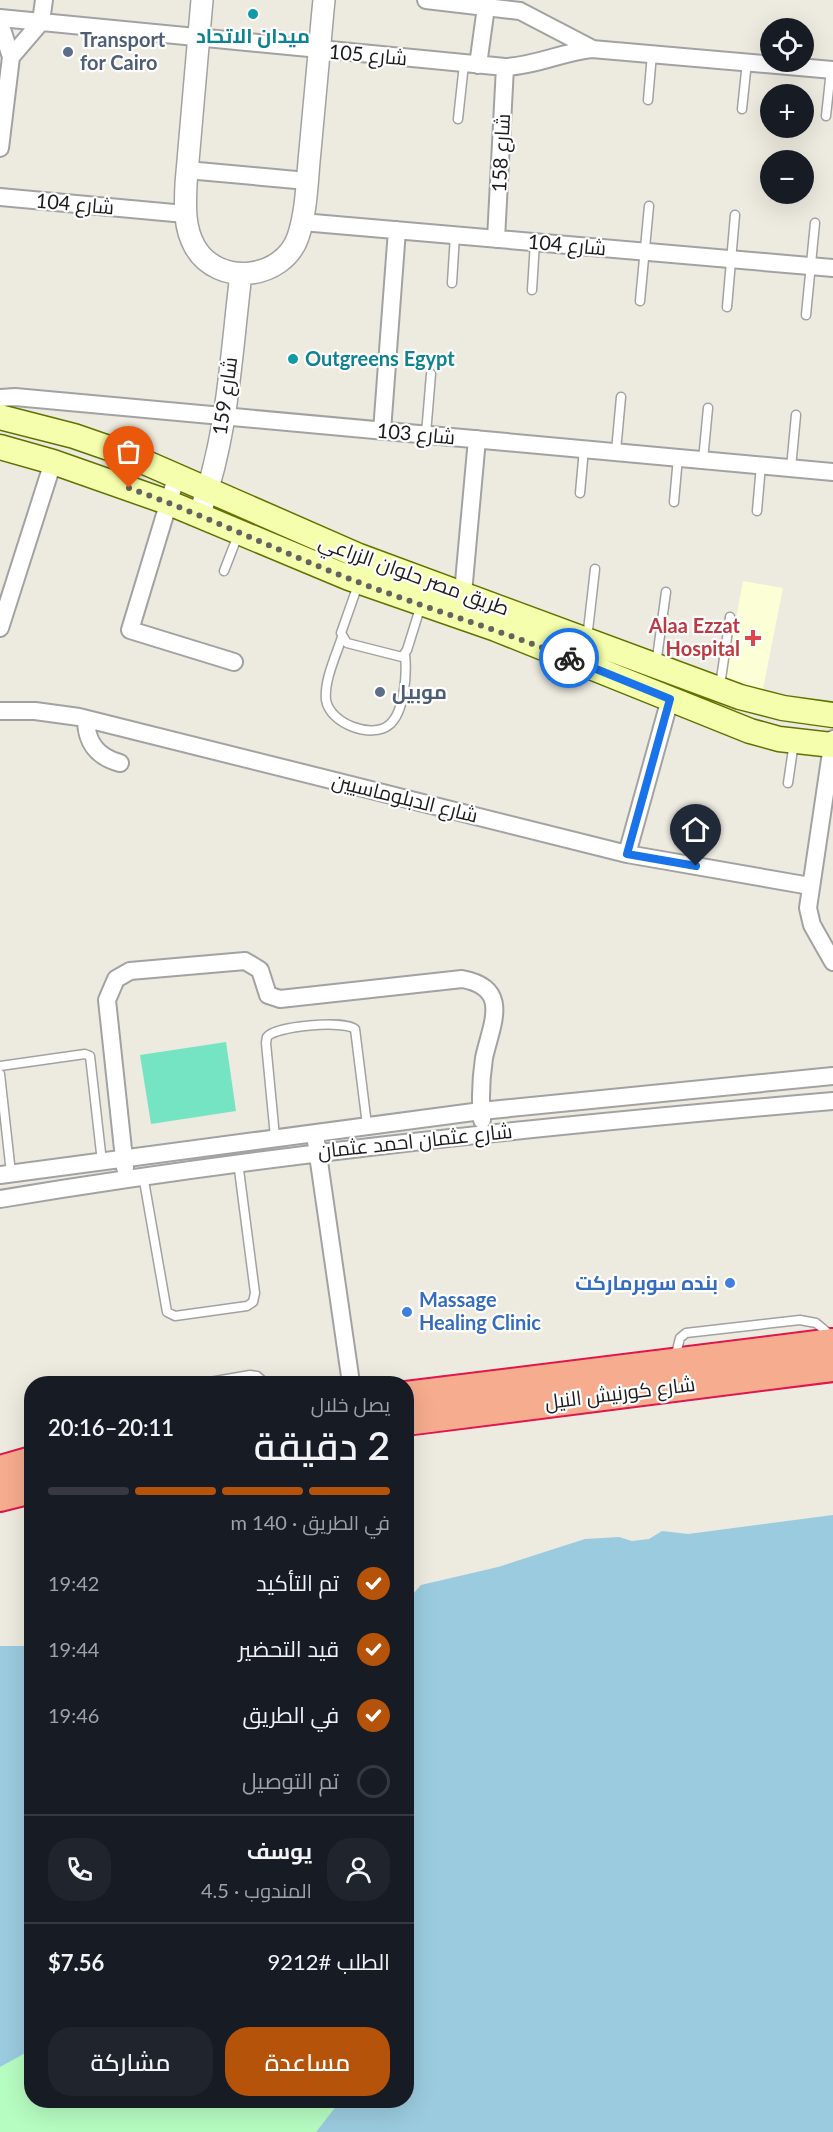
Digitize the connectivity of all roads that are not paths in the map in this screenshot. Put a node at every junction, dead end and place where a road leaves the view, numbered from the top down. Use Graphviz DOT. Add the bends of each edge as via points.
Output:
graph roads {
  1 [pos="44,0"];
  2 [pos="202,0"];
  3 [pos="324,0"];
  4 [pos="426,0"];
  5 [pos="510,4"];
  6 [pos="486,7"];
  7 [pos="0,18"];
  8 [pos="41,22"];
  9 [pos="0,23"];
  10 [pos="198,38"];
  11 [pos="592,49"];
  12 [pos="320,50"];
  13 [pos="652,54"];
  14 [pos="11,57"];
  15 [pos="747,62"];
  16 [pos="471,65"];
  17 [pos="505,67"];
  18 [pos="832,70"];
  19 [pos="648,100"];
  20 [pos="741,109"];
  21 [pos="826,116"];
  22 [pos="458,119"];
  23 [pos="0,148"];
  24 [pos="187,170"];
  25 [pos="307,181"];
  26 [pos="0,197"];
  27 [pos="649,206"];
  28 [pos="185,214"];
  29 [pos="735,215"];
  30 [pos="302,222"];
  31 [pos="815,223"];
  32 [pos="397,230"];
  33 [pos="455,235"];
  34 [pos="496,238"];
  35 [pos="535,242"];
  36 [pos="645,252"];
  37 [pos="731,259"];
  38 [pos="811,266"];
  39 [pos="833,268"];
  40 [pos="241,274"];
  41 [pos="452,283"];
  42 [pos="532,290"];
  43 [pos="640,301"];
  44 [pos="727,307"];
  45 [pos="806,315"];
  46 [pos="431,374"];
  47 [pos="621,397"];
  48 [pos="0,398"];
  49 [pos="708,408"];
  50 [pos="796,415"];
  51 [pos="0,417"];
  52 [pos="224,417"];
  53 [pos="382,430"];
  54 [pos="426,434"];
  55 [pos="477,439"];
  56 [pos="0,447"];
  57 [pos="584,449"];
  58 [pos="616,452"];
  59 [pos="678,457"];
  60 [pos="703,460"];
  61 [pos="53,462"];
  62 [pos="761,465"];
  63 [pos="791,468"];
  64 [pos="833,472"];
  65 [pos="177,475"];
  66 [pos="209,489"];
  67 [pos="580,493"];
  68 [pos="167,502"];
  69 [pos="674,502"];
  70 [pos="757,511"];
  71 [pos="199,514"];
  72 [pos="239,531"];
  73 [pos="596,569"];
  74 [pos="224,571"];
  75 [pos="359,582"];
  76 [pos="666,592"];
  77 [pos="463,593"];
  78 [pos="421,604"];
  79 [pos="730,617"];
  80 [pos="0,628"];
  81 [pos="342,637"];
  82 [pos="586,640"];
  83 [pos="405,654"];
  84 [pos="234,662"];
  85 [pos="656,665"];
  86 [pos="720,690"];
  87 [pos="670,699"];
  88 [pos="0,711"];
  89 [pos="833,715"];
  90 [pos="86,719"];
  91 [pos="794,741"];
  92 [pos="833,743"];
  93 [pos="120,763"];
  94 [pos="788,783"];
  95 [pos="627,854"];
  96 [pos="810,886"];
  97 [pos="833,962"];
  98 [pos="0,1066"];
  99 [pos="0,1074"];
  100 [pos="833,1076"];
  101 [pos="657,1093"];
  102 [pos="833,1101"];
  103 [pos="481,1111"];
  104 [pos="658,1116"];
  105 [pos="367,1125"];
  106 [pos="315,1132"];
  107 [pos="484,1132"];
  108 [pos="274,1137"];
  109 [pos="318,1152"];
  110 [pos="124,1159"];
  111 [pos="102,1162"];
  112 [pos="237,1162"];
  113 [pos="5,1174"];
  114 [pos="135,1177"];
  115 [pos="0,1199"];
  116 [pos="833,1337"];
  117 [pos="833,1343"];
  118 [pos="675,1361"];
  119 [pos="833,1366"];
  120 [pos="350,1376"];
  121 [pos="414,1395"];
  122 [pos="414,1420"];
  123 [pos="24,1463"];
  124 [pos="0,1470"];
  125 [pos="24,1490"];
  126 [pos="0,1497"];
  1 -- 8 [label="street"];
  2 -- 10 [label="street"];
  3 -- 12 [label="street"];
  4 -- 6 [label="street, شارع 105"];
  5 -- 6 [label="street, شارع 105"];
  5 -- 11 [label="street, شارع 105"];
  6 -- 16 [label="street"];
  7 -- 8 [label="street, شارع 105"];
  8 -- 10 [label="street, شارع 105"];
  8 -- 14 [label="street"];
  9 -- 14 [label="street"];
  10 -- 12 [label="street, شارع 105"];
  10 -- 24 [label="street"];
  11 -- 13 [label="street, شارع 105"];
  11 -- 17 [label="street, شارع 105"];
  12 -- 16 [label="street, شارع 105"];
  12 -- 25 [label="street"];
  13 -- 15 [label="street, شارع 105"];
  13 -- 19 [label="lane"];
  14 -- 23 [label="street"];
  15 -- 18 [label="street, شارع 105"];
  15 -- 20 [label="lane"];
  16 -- 17 [label="street, شارع 105"];
  16 -- 22 [label="lane"];
  17 -- 34 [label="street, شارع 158"];
  18 -- 21 [label="lane"];
  24 -- 25 [label="street"];
  24 -- 28 [label="street"];
  25 -- 30 [label="street"];
  26 -- 28 [label="street, شارع 104"];
  27 -- 36 [label="lane"];
  28 -- 40 [label="street" via="188,232 207,262 223,271"];
  29 -- 37 [label="lane"];
  30 -- 32 [label="street, شارع 104"];
  30 -- 40 [label="street" via="288,254 275,266"];
  31 -- 38 [label="lane"];
  32 -- 33 [label="street, شارع 104"];
  32 -- 53 [label="street"];
  33 -- 34 [label="street, شارع 104"];
  33 -- 41 [label="lane"];
  34 -- 35 [label="street, شارع 104"];
  35 -- 36 [label="street, شارع 104"];
  35 -- 42 [label="lane"];
  36 -- 37 [label="street, شارع 104"];
  36 -- 43 [label="lane"];
  37 -- 38 [label="street, شارع 104"];
  37 -- 44 [label="lane"];
  38 -- 39 [label="street, شارع 104"];
  38 -- 45 [label="lane"];
  40 -- 52 [label="street, شارع 159"];
  46 -- 54 [label="lane"];
  47 -- 58 [label="lane"];
  48 -- 52 [label="street, شارع 103"];
  49 -- 60 [label="lane"];
  50 -- 63 [label="lane"];
  51 -- 65 [label="main road, طريق مصر حلوان الزراعي" via="74,436"];
  52 -- 53 [label="street, شارع 103"];
  52 -- 66 [label="street, شارع 159"];
  53 -- 54 [label="street, شارع 103"];
  54 -- 55 [label="street, شارع 103"];
  55 -- 57 [label="street, شارع 103"];
  55 -- 77 [label="street"];
  56 -- 61 [label="main road, طريق مصر حلوان الزراعي"];
  57 -- 58 [label="street, شارع 103"];
  57 -- 67 [label="lane"];
  58 -- 59 [label="street, شارع 103"];
  59 -- 60 [label="street, شارع 103"];
  59 -- 69 [label="lane"];
  60 -- 62 [label="street, شارع 103"];
  61 -- 68 [label="main road, طريق مصر حلوان الزراعي"];
  61 -- 80 [label="street"];
  62 -- 63 [label="street, شارع 103"];
  62 -- 70 [label="lane"];
  63 -- 64 [label="street, شارع 103"];
  65 -- 66 [label="main road, طريق مصر حلوان الزراعي"];
  65 -- 68 [label="street"];
  66 -- 71 [label="street, شارع 159"];
  66 -- 77 [label="main road, طريق مصر حلوان الزراعي" via="317,539"];
  68 -- 71 [label="main road, طريق مصر حلوان الزراعي"];
  68 -- 84 [label="street" via="130,630"];
  71 -- 72 [label="main road, طريق مصر حلوان الزراعي"];
  72 -- 74 [label="lane"];
  72 -- 75 [label="main road, طريق مصر حلوان الزراعي"];
  73 -- 82 [label="lane"];
  75 -- 78 [label="main road, طريق مصر حلوان الزراعي"];
  75 -- 81 [label="lane"];
  76 -- 85 [label="lane"];
  77 -- 82 [label="main road, طريق مصر حلوان الزراعي"];
  78 -- 83 [label="lane"];
  78 -- 87 [label="main road, طريق مصر حلوان الزراعي" via="496,629"];
  79 -- 86 [label="lane"];
  81 -- 83 [label="lane" via="347,643 398,658"];
  81 -- 83 [label="lane" via="326,687 328,709 342,723 379,730 394,720 405,686"];
  82 -- 85 [label="main road, طريق مصر حلوان الزراعي"];
  85 -- 86 [label="main road, طريق مصر حلوان الزراعي"];
  86 -- 89 [label="main road, طريق مصر حلوان الزراعي" via="761,704"];
  87 -- 91 [label="main road, طريق مصر حلوان الزراعي" via="750,730"];
  87 -- 95 [label="street"];
  88 -- 90 [label="street, شارع الدبلوماسيين" via="57,713"];
  90 -- 93 [label="street" via="94,748"];
  90 -- 95 [label="street, شارع الدبلوماسيين"];
  91 -- 92 [label="main road, طريق مصر حلوان الزراعي"];
  91 -- 94 [label="lane"];
  92 -- 96 [label="street"];
  95 -- 96 [label="street, شارع الدبلوماسيين"];
  96 -- 97 [label="street" via="809,917"];
  98 -- 111 [label="lane" via="90,1056"];
  99 -- 113 [label="lane"];
  100 -- 101 [label="street, شارع عثمان احمد عثمان"];
  101 -- 103 [label="street, شارع عثمان احمد عثمان"];
  101 -- 104 [label="street"];
  102 -- 104 [label="street, شارع عثمان احمد عثمان"];
  103 -- 105 [label="street, شارع عثمان احمد عثمان"];
  103 -- 107 [label="street"];
  103 -- 110 [label="street" via="484,1059 496,1014 490,994 473,981 462,979 279,999 267,995 260,970 244,961 130,971 116,979 107,1000"];
  104 -- 107 [label="street, شارع عثمان احمد عثمان"];
  105 -- 106 [label="street, شارع عثمان احمد عثمان"];
  105 -- 108 [label="lane" via="355,1029 343,1024 275,1029 266,1042"];
  106 -- 108 [label="street, شارع عثمان احمد عثمان"];
  106 -- 109 [label="street"];
  107 -- 109 [label="street, شارع عثمان احمد عثمان"];
  108 -- 110 [label="street, شارع عثمان احمد عثمان"];
  109 -- 112 [label="street, شارع عثمان احمد عثمان"];
  109 -- 120 [label="street"];
  110 -- 111 [label="street, شارع عثمان احمد عثمان"];
  110 -- 114 [label="street"];
  111 -- 113 [label="street, شارع عثمان احمد عثمان"];
  112 -- 114 [label="street, شارع عثمان احمد عثمان"];
  112 -- 114 [label="lane" via="256,1296 247,1306 175,1316 167,1312"];
  114 -- 115 [label="street, شارع عثمان احمد عثمان"];
  116 -- 118 [label="lane" via="816,1323 800,1320 686,1333 680,1338"];
  117 -- 118 [label="highway, شارع كورنيش النيل"];
  118 -- 121 [label="highway, شارع كورنيش النيل"];
  119 -- 122 [label="highway, شارع كورنيش النيل"];
  123 -- 124 [label="highway"];
  125 -- 126 [label="highway"];
}
